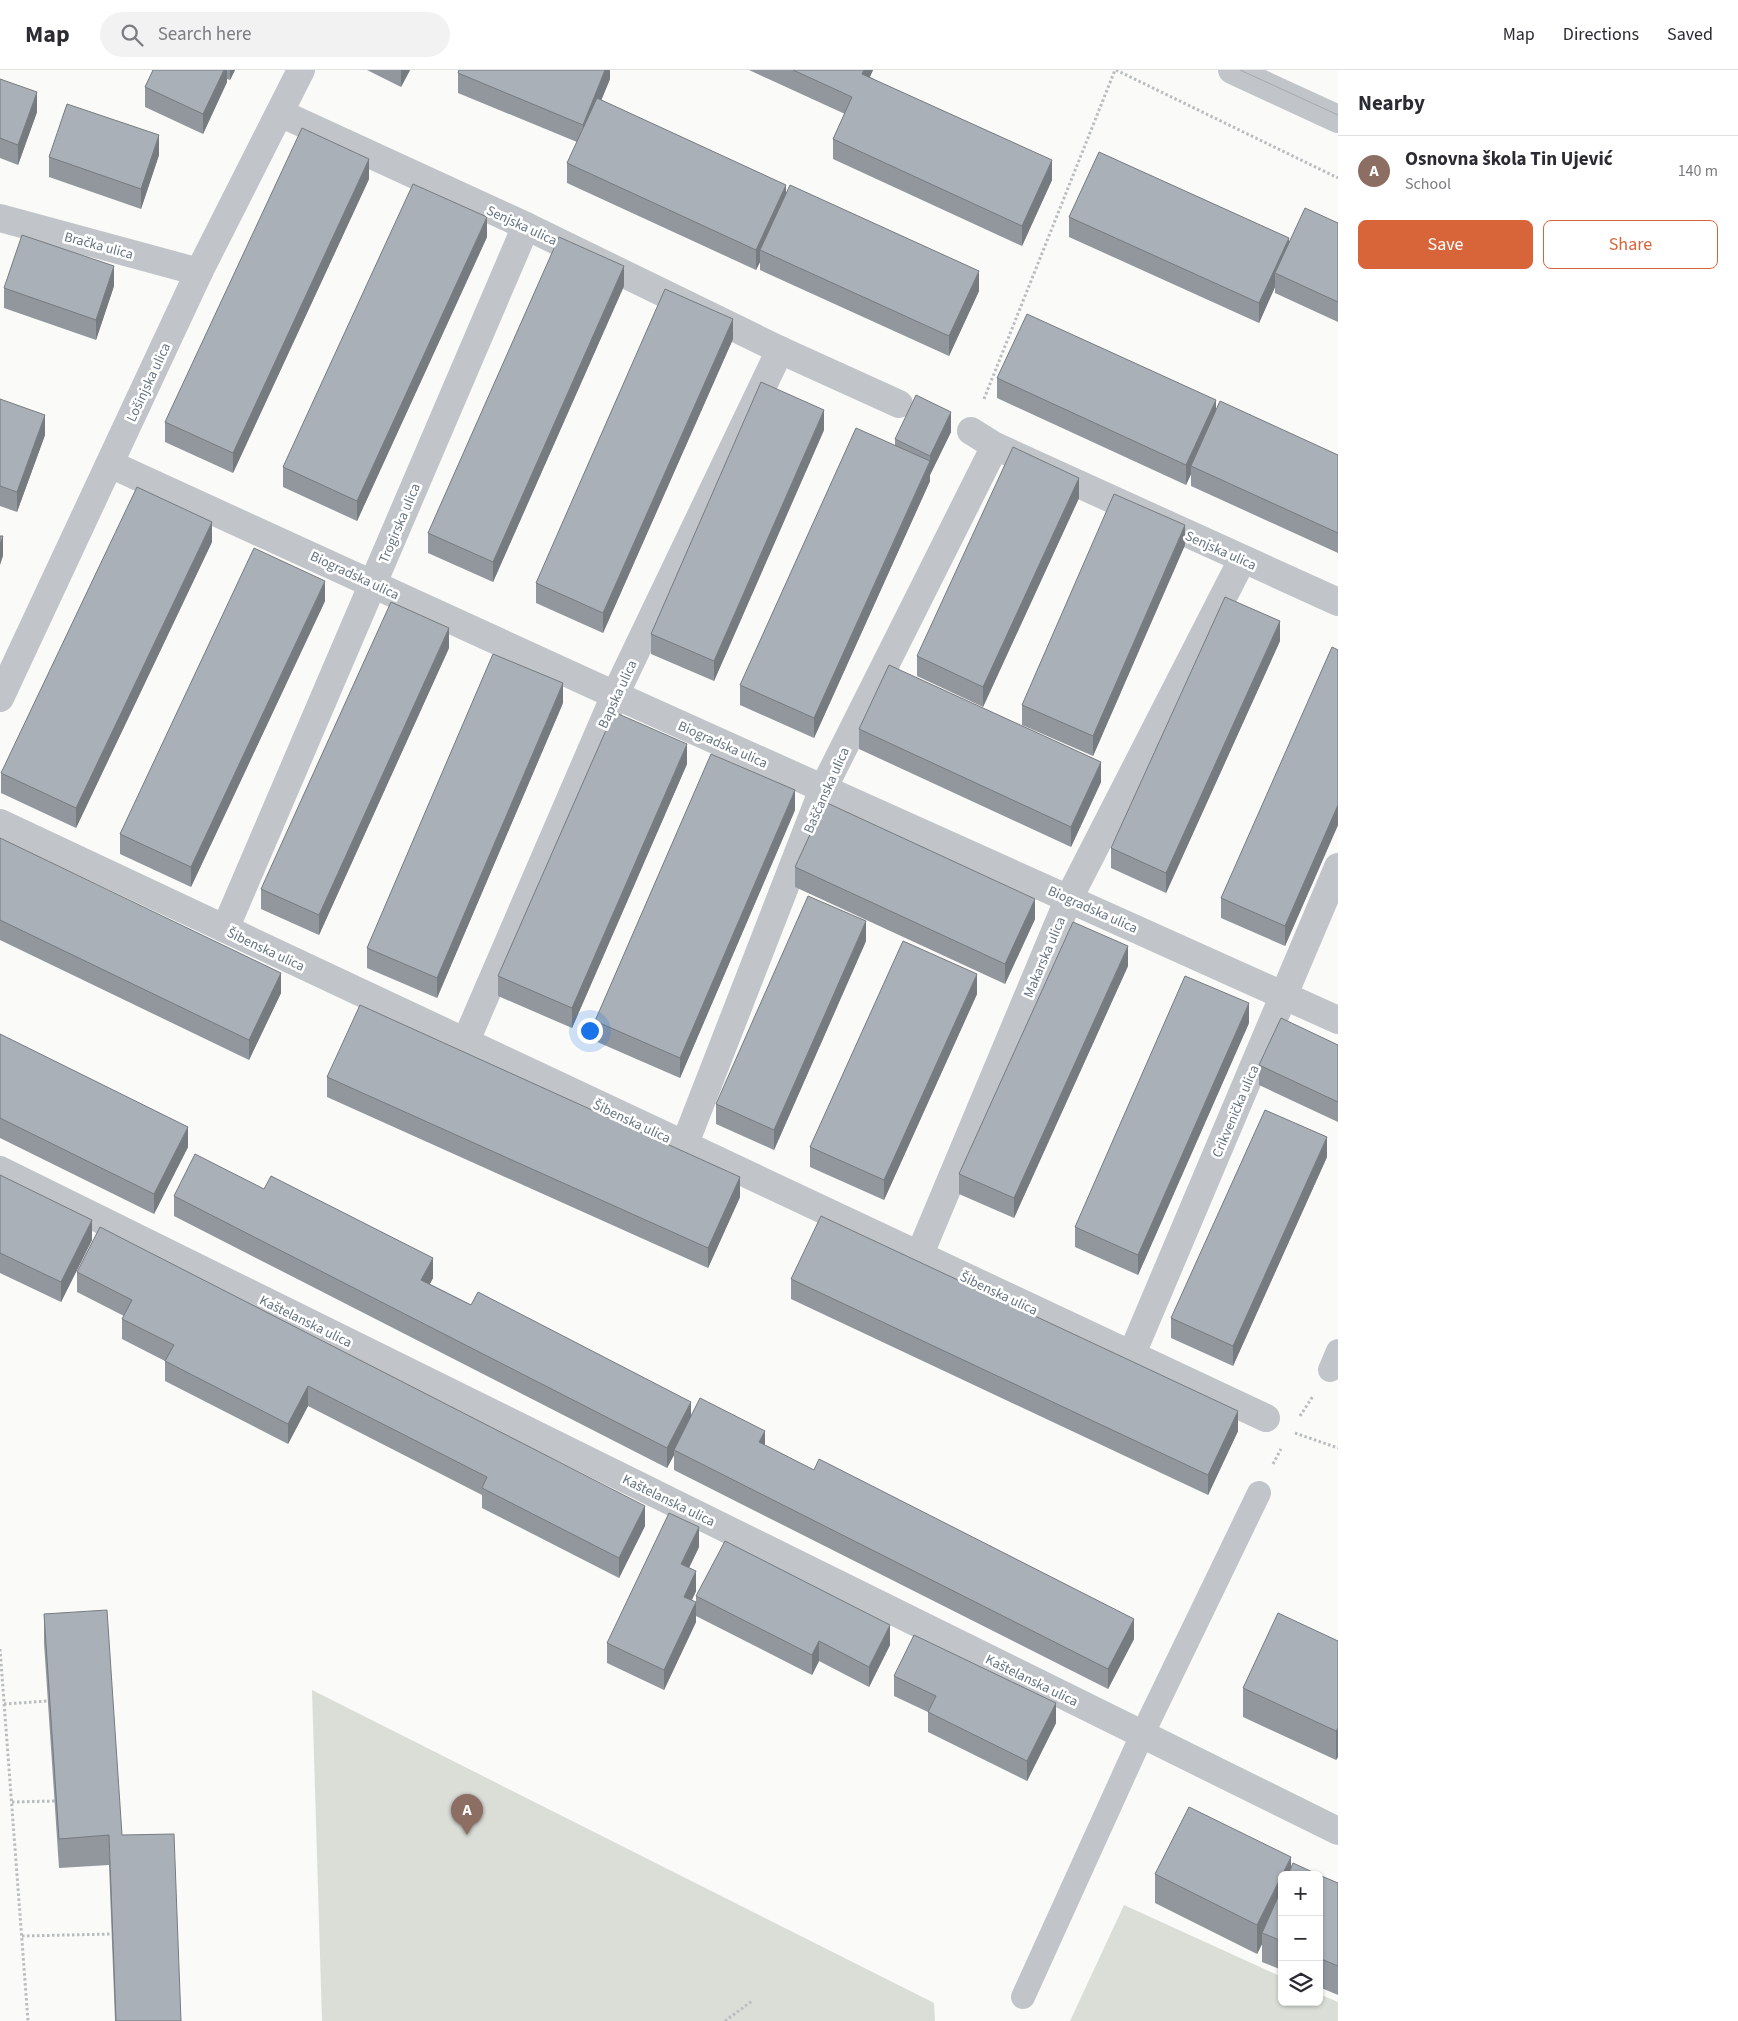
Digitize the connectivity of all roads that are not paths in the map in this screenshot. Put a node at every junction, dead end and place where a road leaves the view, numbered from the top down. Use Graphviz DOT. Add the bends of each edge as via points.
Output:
graph roads {
  1 [pos="301,70"];
  2 [pos="1232,70"];
  3 [pos="280,113"];
  4 [pos="1338,119"];
  5 [pos="0,218"];
  6 [pos="526,226"];
  7 [pos="199,272"];
  8 [pos="780,350"];
  9 [pos="899,404"];
  10 [pos="971,432"];
  11 [pos="995,446"];
  12 [pos="110,464"];
  13 [pos="1242,560"];
  14 [pos="373,584"];
  15 [pos="1338,602"];
  16 [pos="615,695"];
  17 [pos="0,698"];
  18 [pos="823,789"];
  19 [pos="0,823"];
  20 [pos="1338,867"];
  21 [pos="1069,898"];
  22 [pos="225,930"];
  23 [pos="1284,996"];
  24 [pos="1338,1020"];
  25 [pos="465,1043"];
  26 [pos="684,1146"];
  27 [pos="0,1170"];
  28 [pos="919,1256"];
  29 [pos="1131,1356"];
  30 [pos="1266,1418"];
  31 [pos="1259,1493"];
  32 [pos="1142,1735"];
  33 [pos="1338,1831"];
  34 [pos="1023,1997"];
  1 -- 3 [label="street, Lošinjska ulica"];
  2 -- 4 [label="street"];
  3 -- 6 [label="street, Senjska ulica"];
  3 -- 7 [label="street, Lošinjska ulica"];
  5 -- 7 [label="street, Bračka ulica"];
  6 -- 8 [label="street, Senjska ulica"];
  6 -- 14 [label="street, Trogirska ulica"];
  7 -- 12 [label="street, Lošinjska ulica"];
  8 -- 9 [label="street, Senjska ulica"];
  8 -- 16 [label="street, Bapska ulica"];
  10 -- 11 [label="street, Senjska ulica"];
  11 -- 13 [label="street, Senjska ulica"];
  11 -- 18 [label="street, Baščanska ulica"];
  12 -- 14 [label="street, Biogradska ulica"];
  12 -- 17 [label="street, Lošinjska ulica"];
  13 -- 15 [label="street, Senjska ulica"];
  13 -- 21 [label="street, Makarska ulica"];
  14 -- 16 [label="street, Biogradska ulica"];
  14 -- 22 [label="street, Trogirska ulica"];
  16 -- 18 [label="street, Biogradska ulica"];
  16 -- 25 [label="street, Bapska ulica"];
  18 -- 21 [label="street, Biogradska ulica"];
  18 -- 26 [label="street, Baščanska ulica"];
  19 -- 22 [label="street, Šibenska ulica"];
  20 -- 23 [label="street, Crikvenička ulica"];
  21 -- 23 [label="street, Biogradska ulica"];
  21 -- 28 [label="street, Makarska ulica"];
  22 -- 25 [label="street, Šibenska ulica"];
  23 -- 24 [label="street, Biogradska ulica"];
  23 -- 29 [label="street, Crikvenička ulica"];
  25 -- 26 [label="street, Šibenska ulica"];
  26 -- 28 [label="street, Šibenska ulica"];
  27 -- 32 [label="street, Kaštelanska ulica"];
  28 -- 29 [label="street, Šibenska ulica"];
  29 -- 30 [label="street, Šibenska ulica"];
  31 -- 32 [label="lane"];
  32 -- 33 [label="street, Kaštelanska ulica"];
  32 -- 34 [label="lane"];
}
